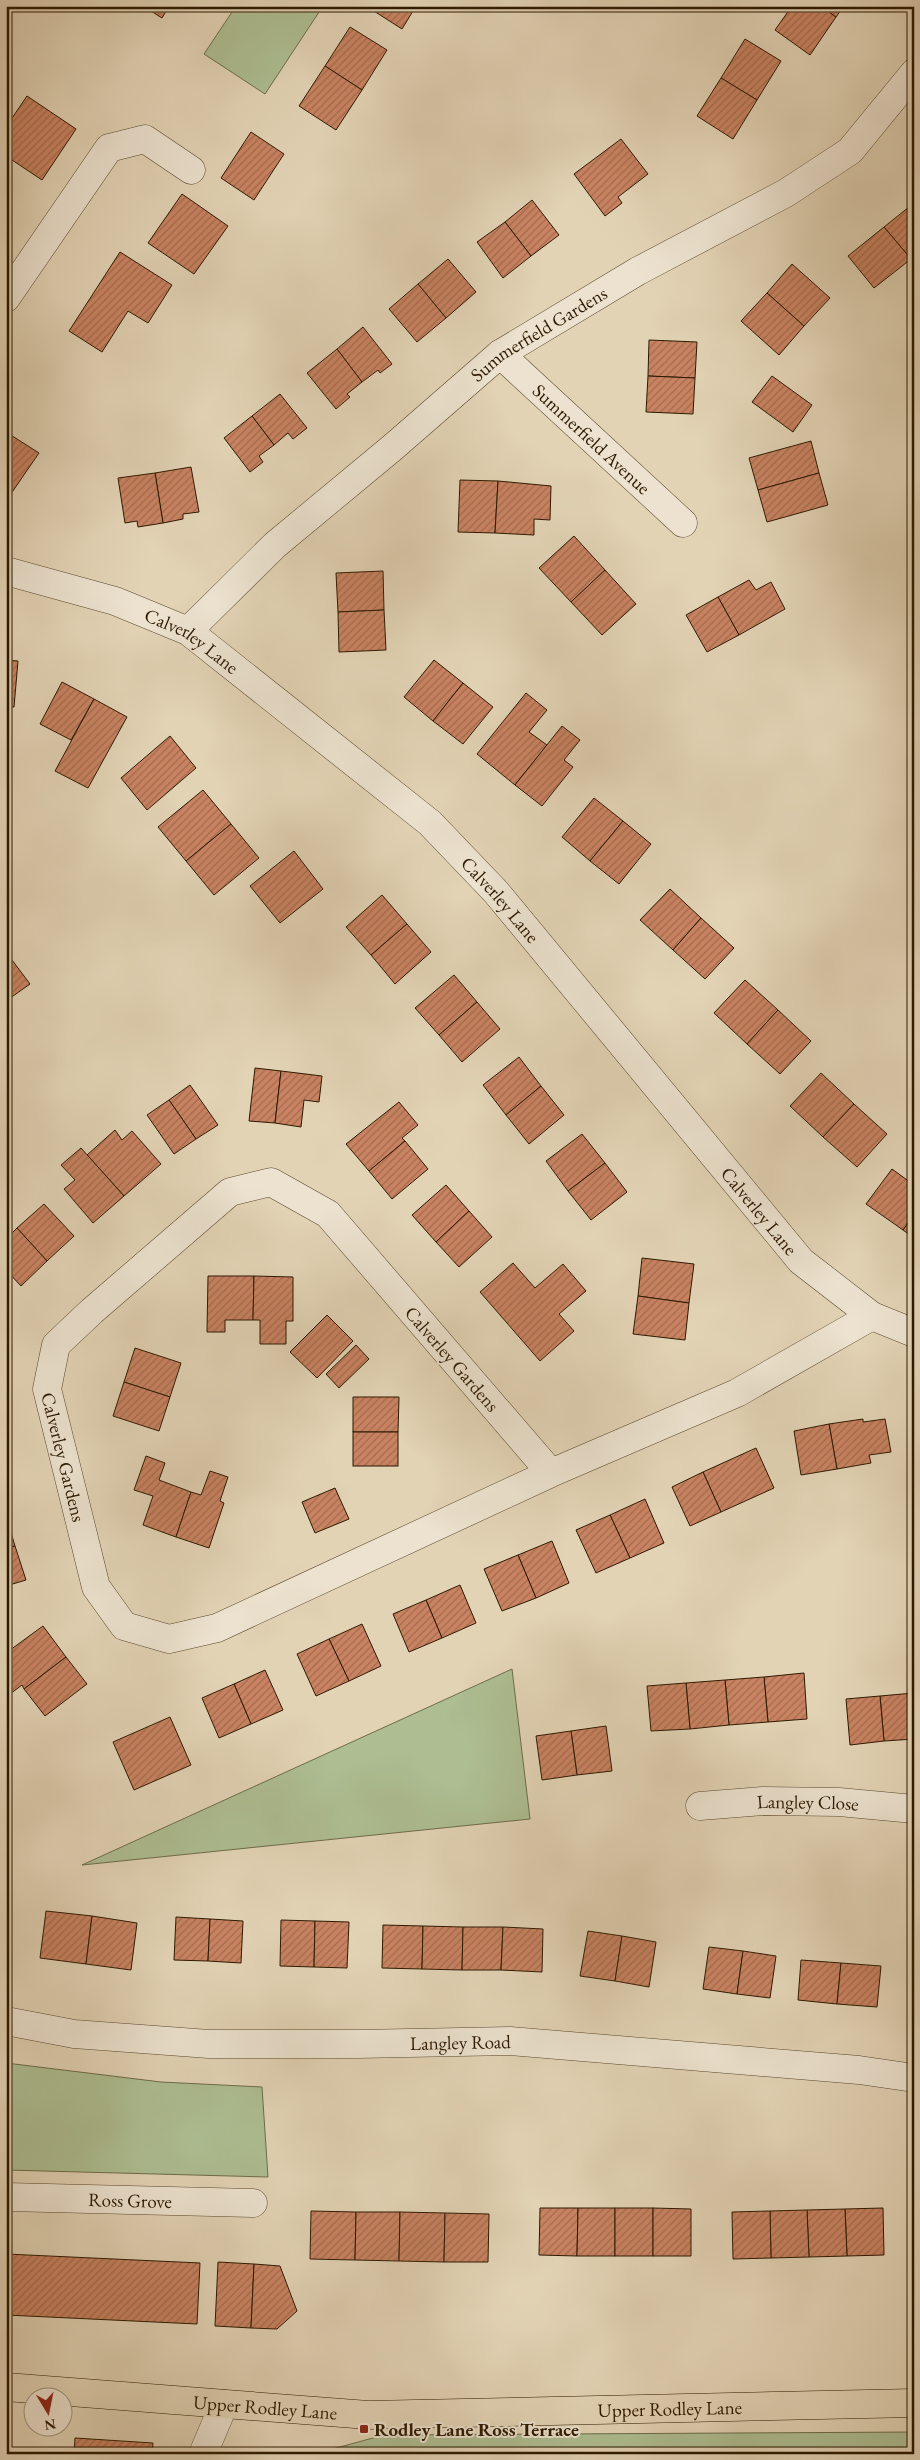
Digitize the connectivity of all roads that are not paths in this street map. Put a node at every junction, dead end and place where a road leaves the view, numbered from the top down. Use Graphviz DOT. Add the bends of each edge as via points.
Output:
graph roads {
  1 [pos="914,73"];
  2 [pos="191,170"];
  3 [pos="6,298"];
  4 [pos="500,354"];
  5 [pos="683,523"];
  6 [pos="6,571"];
  7 [pos="188,631"];
  8 [pos="872,1316"];
  9 [pos="914,1333"];
  10 [pos="551,1473"];
  11 [pos="700,1806"];
  12 [pos="914,1809"];
  13 [pos="6,2021"];
  14 [pos="914,2078"];
  15 [pos="6,2197"];
  16 [pos="254,2203"];
  17 [pos="6,2387"];
  18 [pos="914,2403"];
  19 [pos="224,2404"];
  20 [pos="203,2454"];
  1 -- 4 [label="street, Summerfield Gardens" via="850,151 786,193 638,271"];
  2 -- 3 [label="street" via="145,139 109,148"];
  4 -- 5 [label="street, Summerfield Avenue"];
  4 -- 7 [label="street, Summerfield Gardens" via="275,545"];
  6 -- 7 [label="street, Calverley Lane" via="115,601"];
  7 -- 8 [label="street, Calverley Lane" via="430,823 496,892 801,1262"];
  8 -- 9 [label="street, Calverley Lane"];
  8 -- 10 [label="street, Calverley Gardens" via="737,1393"];
  10 -- 10 [label="street, Calverley Gardens" via="217,1628 169,1639 124,1626 96,1587 47,1389 56,1345 230,1192 271,1182 328,1214"];
  11 -- 12 [label="street, Langley Close" via="763,1801 839,1802"];
  13 -- 14 [label="street, Langley Road" via="74,2034 209,2044 510,2041 859,2070"];
  15 -- 16 [label="street, Ross Grove"];
  17 -- 19 [label="main road, Upper Rodley Lane"];
  18 -- 19 [label="main road, Upper Rodley Lane" via="368,2415"];
  19 -- 20 [label="street"];
}
